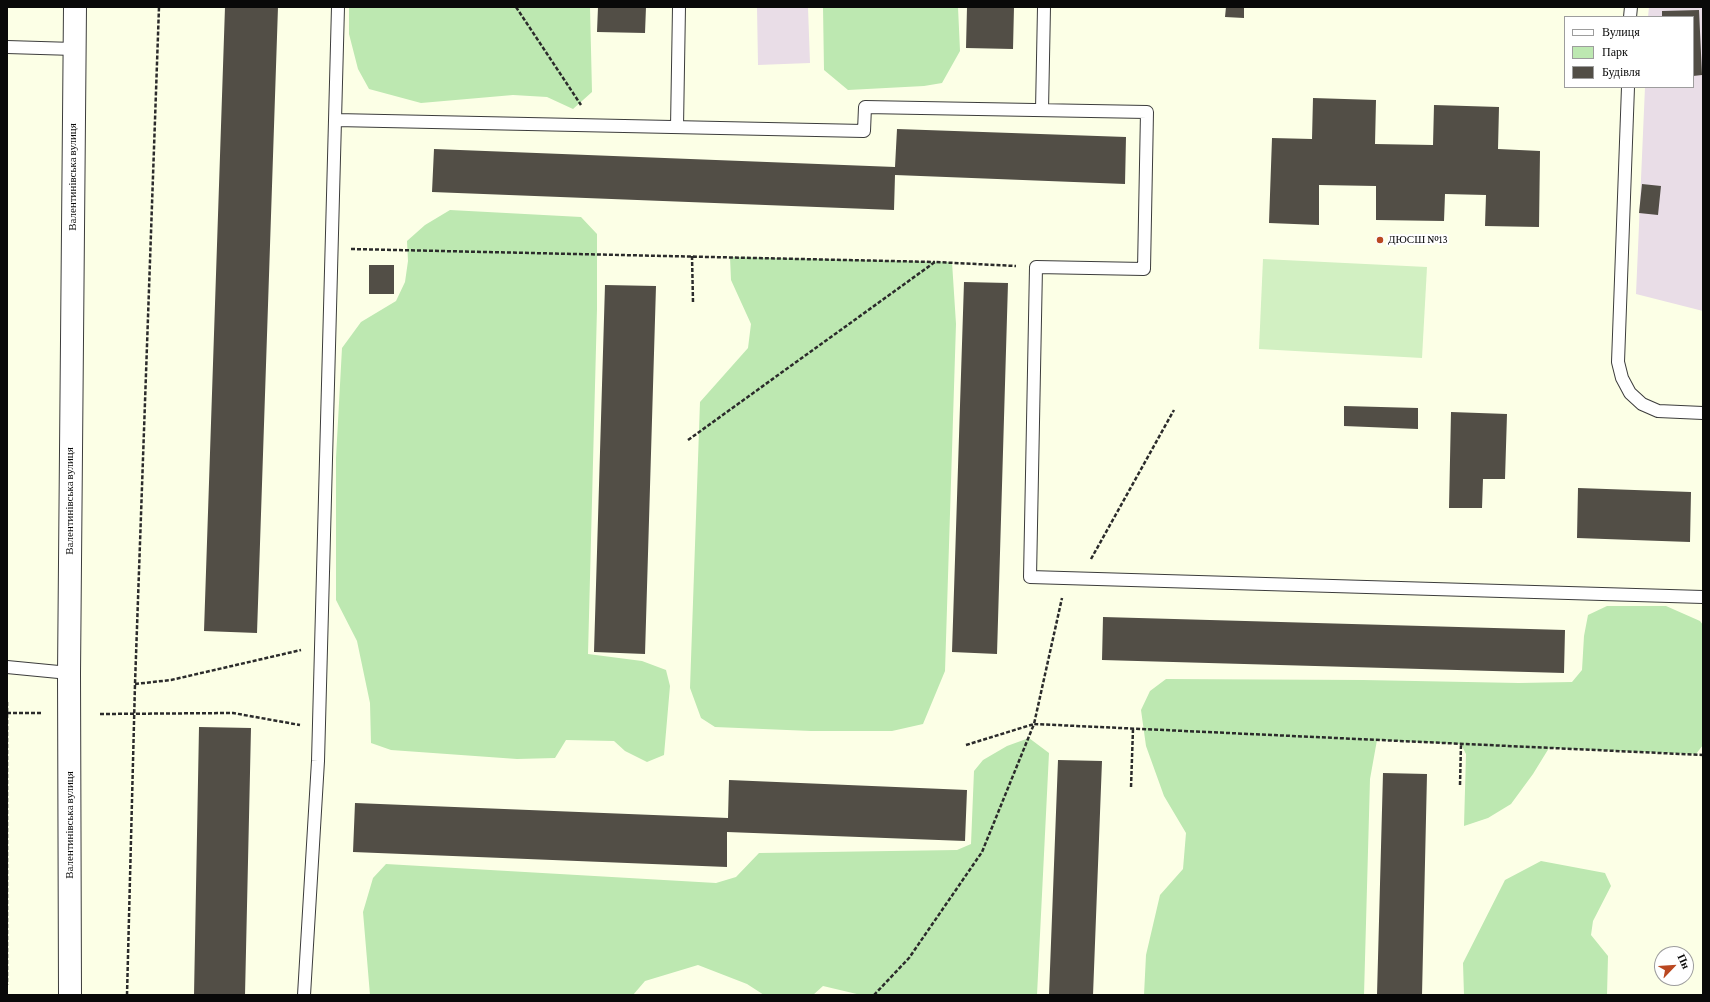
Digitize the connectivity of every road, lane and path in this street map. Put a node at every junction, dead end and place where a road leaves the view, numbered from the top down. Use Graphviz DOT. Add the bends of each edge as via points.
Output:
graph roads {
  1 [pos="75,7"];
  2 [pos="159,7"];
  3 [pos="338,7"];
  4 [pos="516,7"];
  5 [pos="679,7"];
  6 [pos="1044,7"];
  7 [pos="7,47"];
  8 [pos="74,49"];
  9 [pos="1628,88"];
  10 [pos="1042,110"];
  11 [pos="336,120"];
  12 [pos="595,126"];
  13 [pos="677,127"];
  14 [pos="333,249"];
  15 [pos="692,256"];
  16 [pos="935,262"];
  17 [pos="1036,267"];
  18 [pos="693,302"];
  19 [pos="1174,410"];
  20 [pos="1703,413"];
  21 [pos="688,440"];
  22 [pos="1067,578"];
  23 [pos="1080,579"];
  24 [pos="1703,597"];
  25 [pos="321,646"];
  26 [pos="7,667"];
  27 [pos="69,673"];
  28 [pos="135,684"];
  29 [pos="7,702"];
  30 [pos="7,713"];
  31 [pos="42,713"];
  32 [pos="100,714"];
  33 [pos="135,715"];
  34 [pos="1034,724"];
  35 [pos="318,728"];
  36 [pos="1133,729"];
  37 [pos="1461,744"];
  38 [pos="966,745"];
  39 [pos="1703,755"];
  40 [pos="1131,786"];
  41 [pos="1460,786"];
  42 [pos="7,977"];
  43 [pos="7,985"];
  44 [pos="70,995"];
  45 [pos="127,995"];
  46 [pos="304,995"];
  47 [pos="874,995"];
  1 -- 8 [label="street, Валентинівська вулиця"];
  2 -- 28 [label="path"];
  3 -- 11 [label="lane"];
  4 -- 12 [label="path"];
  5 -- 13 [label="lane"];
  6 -- 10 [label="lane"];
  7 -- 8 [label="lane"];
  8 -- 27 [label="street, Валентинівська вулиця"];
  9 -- 20 [label="lane" via="1618,362 1622,378 1630,393 1642,404 1658,411"];
  10 -- 13 [label="lane" via="865,107 864,131"];
  10 -- 17 [label="lane" via="1147,112 1144,268"];
  11 -- 12 [label="lane"];
  11 -- 14 [label="lane"];
  12 -- 13 [label="lane"];
  14 -- 15 [label="path"];
  14 -- 25 [label="lane"];
  15 -- 16 [label="path"];
  15 -- 18 [label="path"];
  16 -- 17 [label="path"];
  16 -- 21 [label="path"];
  17 -- 22 [label="lane" via="1030,577"];
  19 -- 23 [label="path"];
  22 -- 23 [label="lane"];
  22 -- 34 [label="path"];
  23 -- 24 [label="lane"];
  25 -- 28 [label="path" via="171,680"];
  25 -- 35 [label="lane"];
  26 -- 27 [label="lane"];
  27 -- 44 [label="street, Валентинівська вулиця"];
  28 -- 33 [label="path"];
  29 -- 30 [label="path"];
  30 -- 31 [label="path"];
  30 -- 42 [label="path"];
  32 -- 33 [label="path"];
  33 -- 35 [label="path" via="233,713"];
  33 -- 45 [label="path"];
  34 -- 36 [label="path"];
  34 -- 38 [label="path"];
  34 -- 47 [label="path" via="982,852 909,958"];
  35 -- 46 [label="lane"];
  36 -- 37 [label="path"];
  36 -- 40 [label="path"];
  37 -- 39 [label="path"];
  37 -- 41 [label="path"];
  42 -- 43 [label="path"];
}
